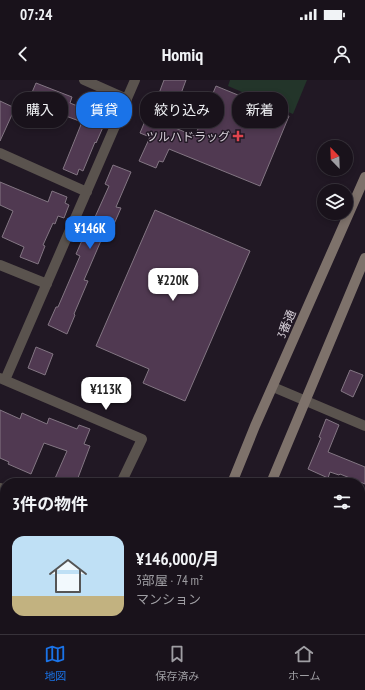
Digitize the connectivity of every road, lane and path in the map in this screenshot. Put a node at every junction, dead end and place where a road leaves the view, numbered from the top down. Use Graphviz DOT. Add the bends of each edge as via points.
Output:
graph roads {
  1 [pos="84,80"];
  2 [pos="135,80"];
  3 [pos="111,92"];
  4 [pos="129,92"];
  5 [pos="114,128"];
  6 [pos="0,153"];
  7 [pos="365,177"];
  8 [pos="87,192"];
  9 [pos="365,258"];
  10 [pos="0,265"];
  11 [pos="47,284"];
  12 [pos="3,379"];
  13 [pos="273,387"];
  14 [pos="305,401"];
  15 [pos="365,426"];
  16 [pos="123,478"];
  17 [pos="234,478"];
  18 [pos="273,478"];
  1 -- 3 [label="street"];
  2 -- 4 [label="street"];
  5 -- 8 [label="street"];
  6 -- 8 [label="street"];
  7 -- 13 [label="street, 3番通"];
  8 -- 11 [label="street"];
  9 -- 14 [label="street"];
  10 -- 11 [label="street"];
  11 -- 12 [label="street"];
  12 -- 16 [label="street" via="142,439"];
  13 -- 14 [label="street"];
  13 -- 17 [label="street, 3番通"];
  14 -- 15 [label="street"];
  14 -- 18 [label="street"];
}
